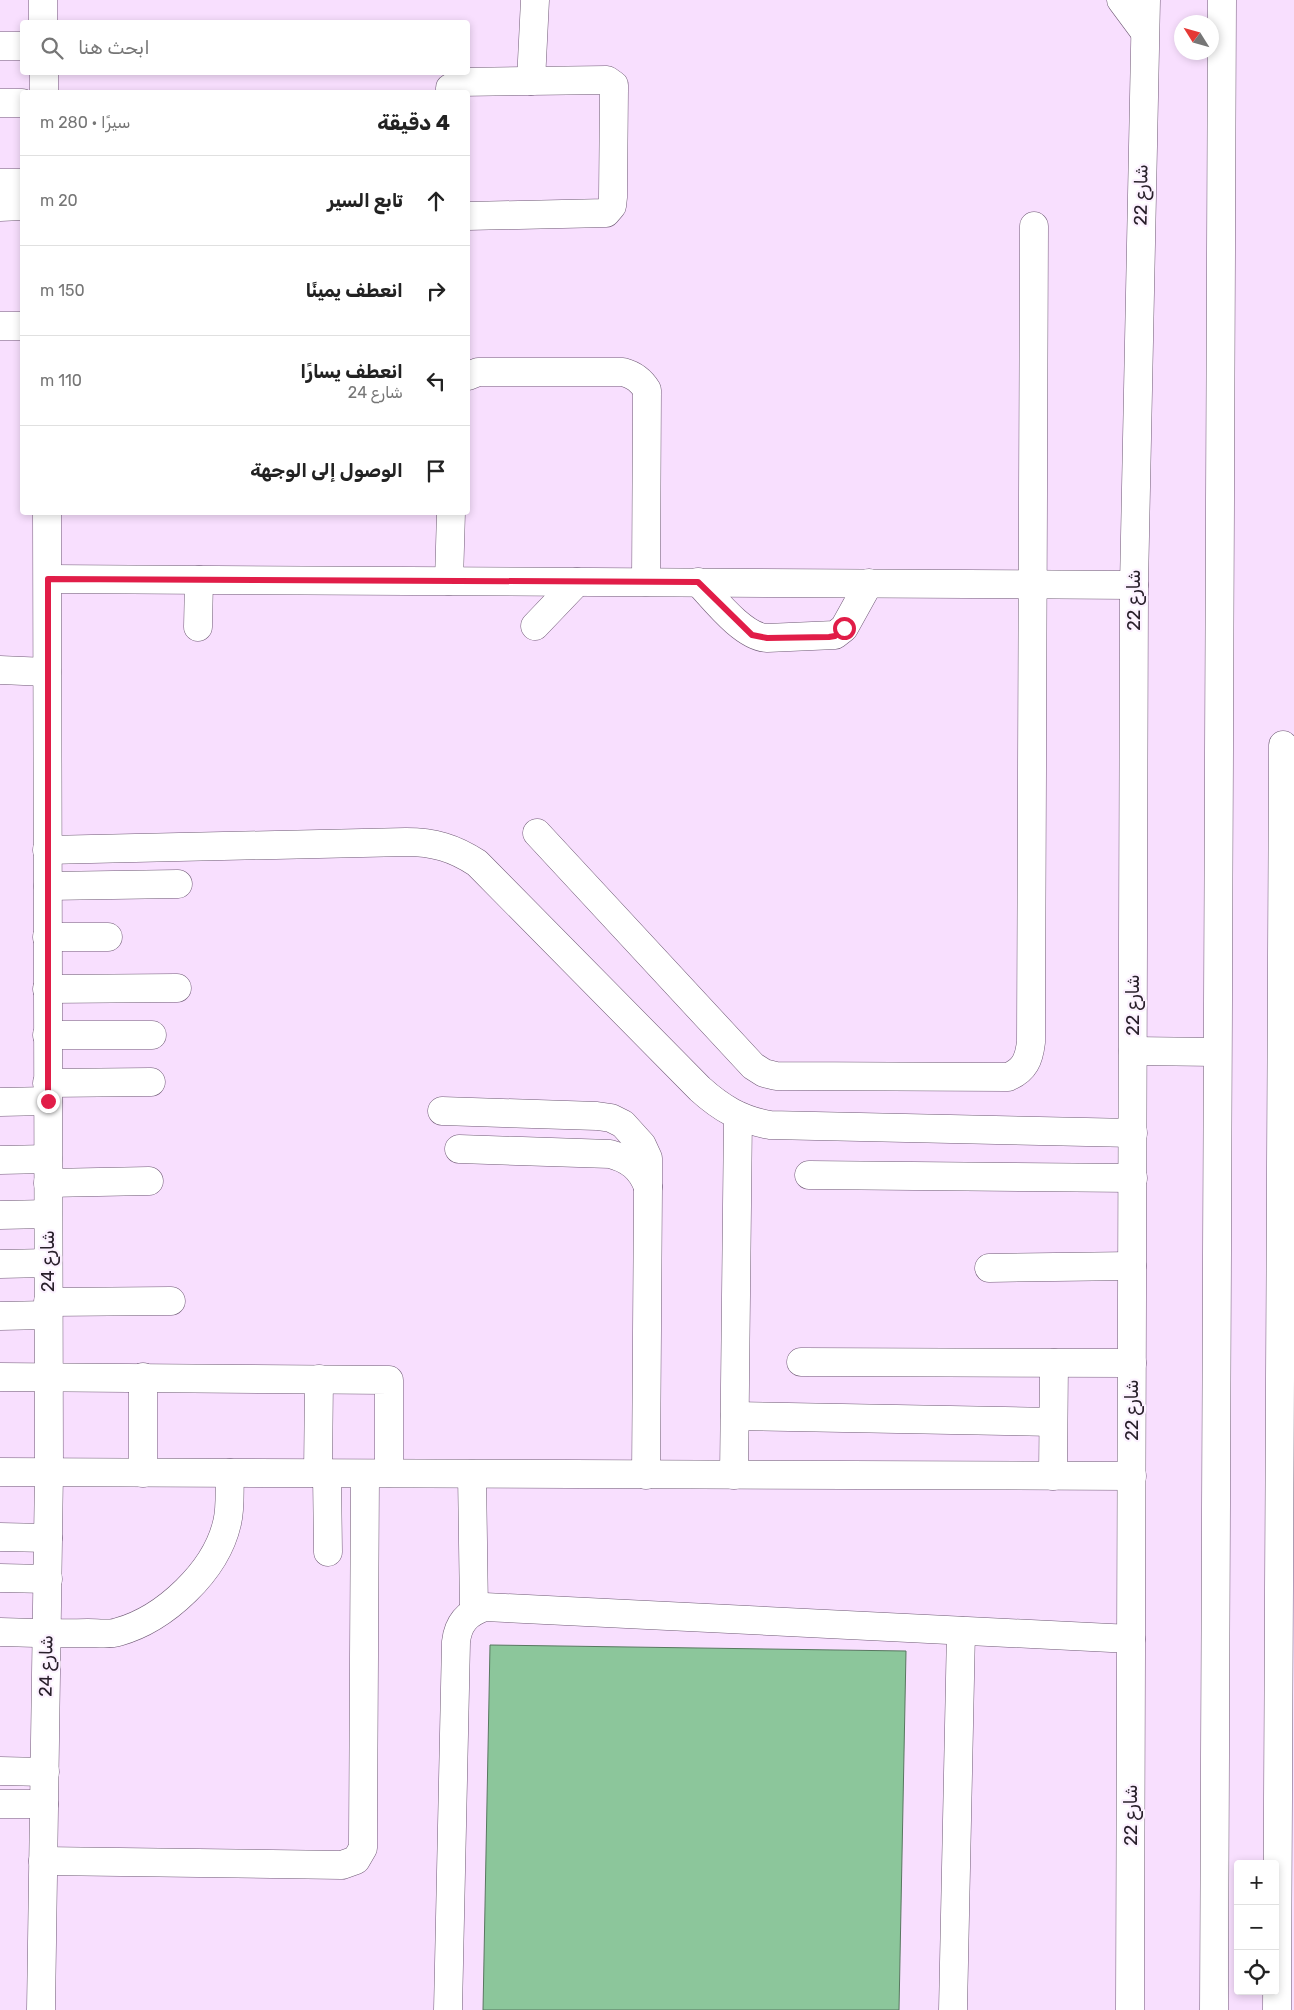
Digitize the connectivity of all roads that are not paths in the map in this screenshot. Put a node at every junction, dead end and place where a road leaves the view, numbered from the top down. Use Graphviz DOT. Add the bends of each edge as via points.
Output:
graph roads {
  1 [pos="43,0"];
  2 [pos="535,0"];
  3 [pos="1121,0"];
  4 [pos="1146,0"];
  5 [pos="1224,4"];
  6 [pos="43,20"];
  7 [pos="1144,31"];
  8 [pos="0,46"];
  9 [pos="20,46"];
  10 [pos="44,75"];
  11 [pos="531,81"];
  12 [pos="44,90"];
  13 [pos="450,90"];
  14 [pos="0,103"];
  15 [pos="20,103"];
  16 [pos="0,183"];
  17 [pos="20,183"];
  18 [pos="0,206"];
  19 [pos="20,206"];
  20 [pos="470,216"];
  21 [pos="1034,226"];
  22 [pos="0,326"];
  23 [pos="20,326"];
  24 [pos="470,375"];
  25 [pos="47,515"];
  26 [pos="451,515"];
  27 [pos="48,579"];
  28 [pos="199,580"];
  29 [pos="449,581"];
  30 [pos="577,582"];
  31 [pos="646,582"];
  32 [pos="698,582"];
  33 [pos="869,583"];
  34 [pos="1032,584"];
  35 [pos="1134,584"];
  36 [pos="535,626"];
  37 [pos="198,628"];
  38 [pos="0,670"];
  39 [pos="48,672"];
  40 [pos="1283,745"];
  41 [pos="538,833"];
  42 [pos="47,850"];
  43 [pos="178,884"];
  44 [pos="48,886"];
  45 [pos="47,937"];
  46 [pos="108,937"];
  47 [pos="177,988"];
  48 [pos="47,989"];
  49 [pos="47,1035"];
  50 [pos="152,1035"];
  51 [pos="1133,1051"];
  52 [pos="1217,1052"];
  53 [pos="151,1082"];
  54 [pos="48,1092"];
  55 [pos="0,1102"];
  56 [pos="442,1111"];
  57 [pos="738,1116"];
  58 [pos="1133,1133"];
  59 [pos="459,1149"];
  60 [pos="0,1160"];
  61 [pos="48,1171"];
  62 [pos="809,1175"];
  63 [pos="1133,1178"];
  64 [pos="149,1181"];
  65 [pos="648,1187"];
  66 [pos="48,1214"];
  67 [pos="0,1215"];
  68 [pos="48,1263"];
  69 [pos="0,1264"];
  70 [pos="1132,1266"];
  71 [pos="989,1268"];
  72 [pos="171,1301"];
  73 [pos="48,1309"];
  74 [pos="0,1316"];
  75 [pos="801,1362"];
  76 [pos="1054,1363"];
  77 [pos="1132,1363"];
  78 [pos="49,1376"];
  79 [pos="0,1377"];
  80 [pos="143,1377"];
  81 [pos="319,1379"];
  82 [pos="735,1416"];
  83 [pos="1054,1422"];
  84 [pos="0,1472"];
  85 [pos="49,1472"];
  86 [pos="143,1473"];
  87 [pos="230,1473"];
  88 [pos="322,1474"];
  89 [pos="377,1474"];
  90 [pos="472,1474"];
  91 [pos="646,1475"];
  92 [pos="734,1475"];
  93 [pos="1053,1476"];
  94 [pos="1132,1476"];
  95 [pos="0,1538"];
  96 [pos="48,1538"];
  97 [pos="328,1552"];
  98 [pos="0,1578"];
  99 [pos="48,1580"];
  100 [pos="474,1610"];
  101 [pos="961,1631"];
  102 [pos="0,1632"];
  103 [pos="47,1634"];
  104 [pos="1131,1639"];
  105 [pos="0,1771"];
  106 [pos="45,1772"];
  107 [pos="0,1804"];
  108 [pos="44,1804"];
  109 [pos="44,1861"];
  110 [pos="41,2010"];
  111 [pos="448,2010"];
  112 [pos="953,2010"];
  113 [pos="1130,2010"];
  114 [pos="1214,2010"];
  115 [pos="1277,2010"];
  1 -- 6 [label="street"];
  2 -- 11 [label="street"];
  3 -- 7 [label="street"];
  4 -- 7 [label="street, شارع 22"];
  5 -- 52 [label="street"];
  7 -- 35 [label="street, شارع 22"];
  8 -- 9 [label="street"];
  10 -- 12 [label="street"];
  11 -- 13 [label="street" via="460,82"];
  11 -- 20 [label="street" via="607,80 614,85 612,206 606,213 597,214"];
  14 -- 15 [label="street"];
  16 -- 17 [label="street"];
  18 -- 19 [label="street"];
  21 -- 34 [label="street"];
  22 -- 23 [label="street"];
  24 -- 31 [label="street" via="478,372 623,372 643,384 647,390"];
  25 -- 27 [label="street, شارع 24"];
  26 -- 29 [label="street"];
  27 -- 28 [label="street"];
  27 -- 39 [label="street, شارع 24"];
  28 -- 29 [label="street"];
  28 -- 37 [label="street"];
  29 -- 30 [label="street"];
  30 -- 31 [label="street"];
  30 -- 36 [label="street"];
  31 -- 32 [label="street"];
  32 -- 33 [label="street"];
  32 -- 33 [label="street" via="746,631 767,638 835,636 844,628"];
  33 -- 34 [label="street"];
  34 -- 35 [label="street"];
  34 -- 41 [label="street" via="1031,1042 1028,1060 1016,1074 1008,1077 789,1076 764,1073 753,1066"];
  35 -- 51 [label="street, شارع 22"];
  38 -- 39 [label="street"];
  39 -- 42 [label="street, شارع 24"];
  40 -- 115 [label="street"];
  42 -- 44 [label="street, شارع 24"];
  42 -- 57 [label="street" via="406,842 444,845 477,863 700,1089"];
  43 -- 44 [label="street"];
  44 -- 45 [label="street, شارع 24"];
  45 -- 46 [label="street"];
  45 -- 48 [label="street, شارع 24"];
  47 -- 48 [label="street"];
  48 -- 49 [label="street, شارع 24"];
  49 -- 50 [label="street"];
  49 -- 54 [label="street, شارع 24"];
  51 -- 52 [label="street"];
  51 -- 58 [label="street, شارع 22"];
  52 -- 114 [label="street"];
  53 -- 54 [label="street"];
  54 -- 55 [label="street"];
  54 -- 61 [label="street, شارع 24"];
  56 -- 65 [label="street" via="611,1118 624,1124 642,1145 648,1158"];
  57 -- 58 [label="street" via="779,1125"];
  57 -- 82 [label="street"];
  58 -- 63 [label="street, شارع 22"];
  59 -- 65 [label="street" via="610,1154 634,1164"];
  60 -- 61 [label="street"];
  61 -- 64 [label="street"];
  61 -- 66 [label="street, شارع 24"];
  62 -- 63 [label="street"];
  63 -- 70 [label="street, شارع 22"];
  65 -- 91 [label="street"];
  66 -- 67 [label="street"];
  66 -- 68 [label="street, شارع 24"];
  68 -- 69 [label="street"];
  68 -- 73 [label="street, شارع 24"];
  70 -- 71 [label="street"];
  70 -- 77 [label="street, شارع 22"];
  72 -- 73 [label="street"];
  73 -- 74 [label="street"];
  73 -- 78 [label="street, شارع 24"];
  75 -- 76 [label="street"];
  76 -- 77 [label="street"];
  76 -- 83 [label="street"];
  77 -- 94 [label="street, شارع 22"];
  78 -- 79 [label="street"];
  78 -- 80 [label="street"];
  78 -- 85 [label="street, شارع 24"];
  80 -- 81 [label="street"];
  80 -- 86 [label="street"];
  81 -- 88 [label="street"];
  81 -- 89 [label="street" via="390,1380"];
  82 -- 83 [label="street"];
  82 -- 92 [label="street"];
  83 -- 93 [label="street"];
  84 -- 85 [label="street"];
  85 -- 86 [label="street"];
  85 -- 96 [label="street, شارع 24"];
  86 -- 87 [label="street"];
  87 -- 88 [label="street"];
  87 -- 103 [label="street" via="228,1523 219,1544 194,1583 178,1599 139,1624 117,1633"];
  88 -- 89 [label="street"];
  88 -- 97 [label="street"];
  89 -- 90 [label="street"];
  89 -- 109 [label="street" via="363,1848 356,1860 342,1865"];
  90 -- 91 [label="street"];
  90 -- 100 [label="street"];
  91 -- 92 [label="street"];
  92 -- 93 [label="street"];
  93 -- 94 [label="street"];
  94 -- 104 [label="street, شارع 22"];
  95 -- 96 [label="street"];
  96 -- 99 [label="street, شارع 24"];
  98 -- 99 [label="street"];
  99 -- 103 [label="street, شارع 24"];
  100 -- 101 [label="street" via="485,1607"];
  100 -- 111 [label="street" via="461,1624 456,1642"];
  101 -- 104 [label="street"];
  101 -- 112 [label="street"];
  102 -- 103 [label="street"];
  103 -- 106 [label="street, شارع 24"];
  104 -- 113 [label="street, شارع 22"];
  105 -- 106 [label="street"];
  106 -- 108 [label="street, شارع 24"];
  107 -- 108 [label="street"];
  108 -- 109 [label="street, شارع 24"];
  109 -- 110 [label="street, شارع 24"];
}
